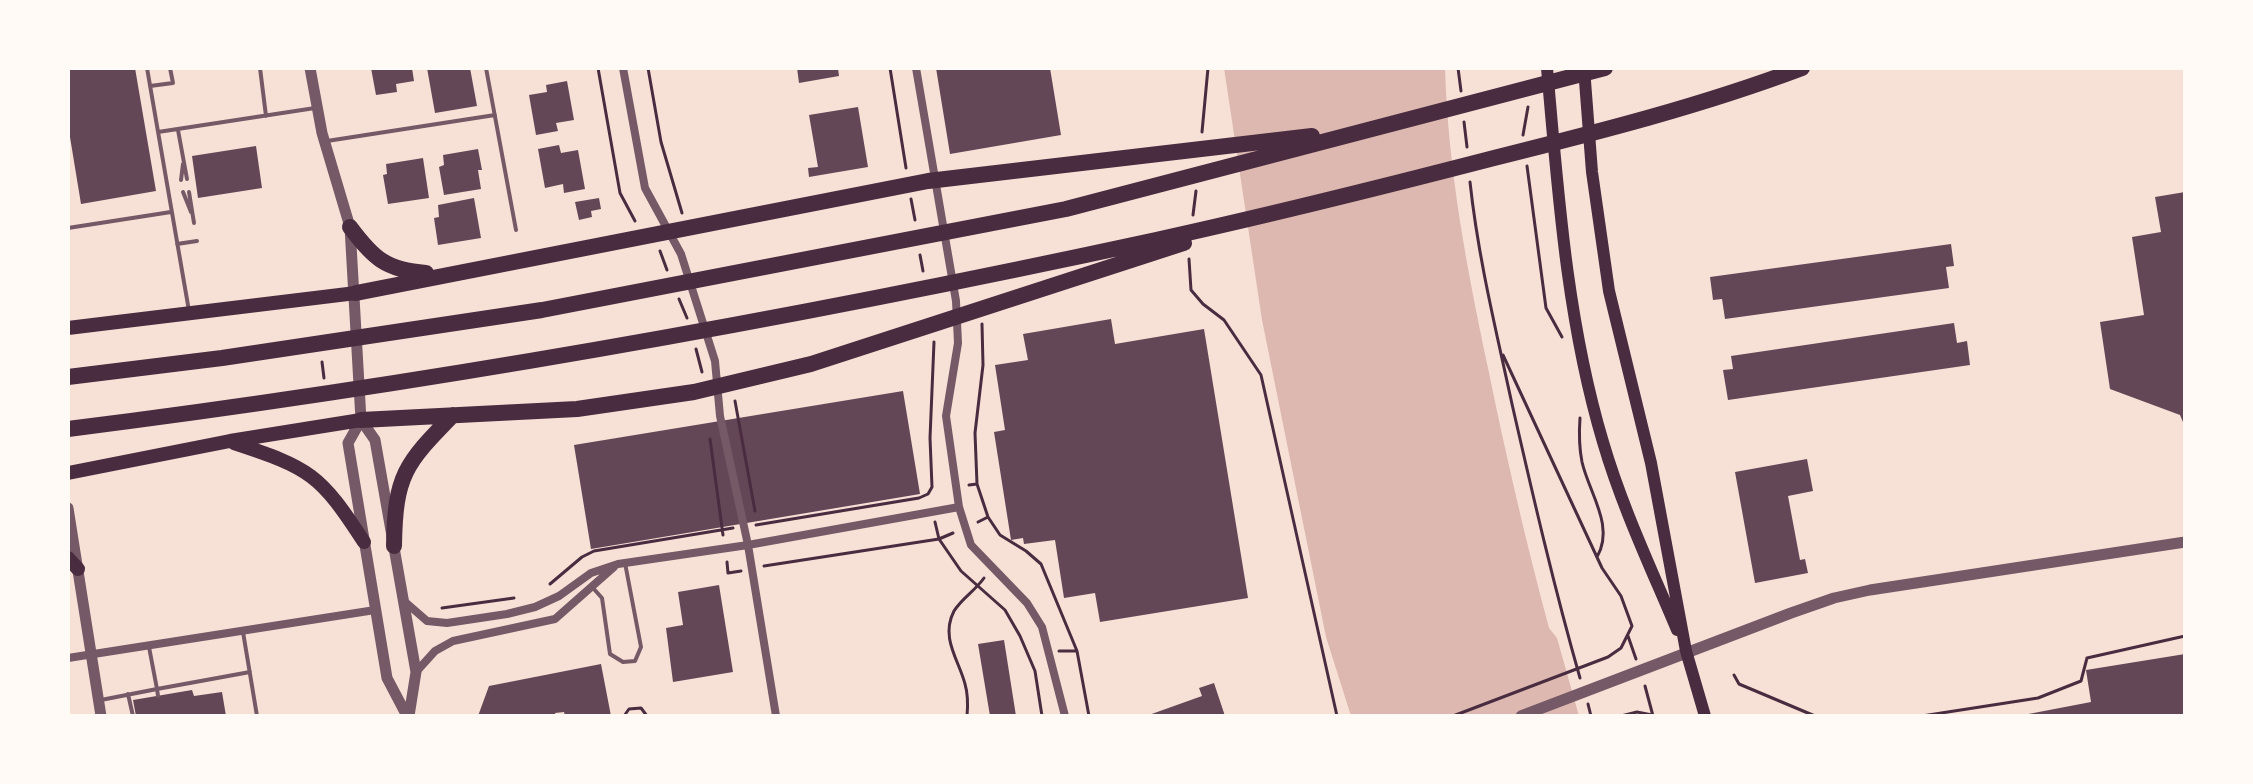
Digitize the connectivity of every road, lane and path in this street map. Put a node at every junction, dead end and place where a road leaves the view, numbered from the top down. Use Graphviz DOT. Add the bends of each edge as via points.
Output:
graph roads {
  1 [pos="147,68"];
  2 [pos="170,68"];
  3 [pos="260,68"];
  4 [pos="310,68"];
  5 [pos="486,68"];
  6 [pos="623,68"];
  7 [pos="890,68"];
  8 [pos="916,68"];
  9 [pos="1208,68"];
  10 [pos="1458,68"];
  11 [pos="1547,68"];
  12 [pos="1584,68"];
  13 [pos="1605,68"];
  14 [pos="1802,68"];
  15 [pos="150,86"];
  16 [pos="1461,98"];
  17 [pos="317,108"];
  18 [pos="1463,112"];
  19 [pos="495,115"];
  20 [pos="266,116"];
  21 [pos="1369,129"];
  22 [pos="178,130"];
  23 [pos="158,132"];
  24 [pos="324,141"];
  25 [pos="1201,143"];
  26 [pos="1468,157"];
  27 [pos="1469,171"];
  28 [pos="907,173"];
  29 [pos="184,179"];
  30 [pos="909,188"];
  31 [pos="1196,190"];
  32 [pos="186,192"];
  33 [pos="1285,211"];
  34 [pos="171,212"];
  35 [pos="1193,221"];
  36 [pos="194,223"];
  37 [pos="350,227"];
  38 [pos="68,228"];
  39 [pos="516,230"];
  40 [pos="917,233"];
  41 [pos="197,241"];
  42 [pos="177,244"];
  43 [pos="919,248"];
  44 [pos="1189,252"];
  45 [pos="447,275"];
  46 [pos="924,278"];
  47 [pos="356,293"];
  48 [pos="190,313"];
  49 [pos="982,323"];
  50 [pos="68,328"];
  51 [pos="934,338"];
  52 [pos="1500,348"];
  53 [pos="322,361"];
  54 [pos="68,377"];
  55 [pos="326,389"];
  56 [pos="453,415"];
  57 [pos="361,420"];
  58 [pos="68,429"];
  59 [pos="230,441"];
  60 [pos="68,473"];
  61 [pos="977,484"];
  62 [pos="956,488"];
  63 [pos="928,494"];
  64 [pos="959,507"];
  65 [pos="68,508"];
  66 [pos="932,512"];
  67 [pos="988,517"];
  68 [pos="744,527"];
  69 [pos="965,527"];
  70 [pos="939,539"];
  71 [pos="364,542"];
  72 [pos="2185,542"];
  73 [pos="748,545"];
  74 [pos="394,546"];
  75 [pos="73,563"];
  76 [pos="621,563"];
  77 [pos="752,569"];
  78 [pos="728,573"];
  79 [pos="984,578"];
  80 [pos="548,586"];
  81 [pos="591,586"];
  82 [pos="978,586"];
  83 [pos="515,597"];
  84 [pos="403,600"];
  85 [pos="434,608"];
  86 [pos="375,610"];
  87 [pos="243,630"];
  88 [pos="2185,636"];
  89 [pos="149,645"];
  90 [pos="1077,651"];
  91 [pos="1686,651"];
  92 [pos="91,654"];
  93 [pos="1049,655"];
  94 [pos="68,658"];
  95 [pos="1031,662"];
  96 [pos="250,672"];
  97 [pos="416,672"];
  98 [pos="1734,675"];
  99 [pos="178,685"];
  100 [pos="157,689"];
  101 [pos="1583,689"];
  102 [pos="179,692"];
  103 [pos="128,694"];
  104 [pos="158,696"];
  105 [pos="98,700"];
  106 [pos="1587,702"];
  107 [pos="101,716"];
  108 [pos="133,716"];
  109 [pos="257,716"];
  110 [pos="408,716"];
  111 [pos="624,716"];
  112 [pos="647,716"];
  113 [pos="776,716"];
  114 [pos="967,716"];
  115 [pos="1042,716"];
  116 [pos="1065,716"];
  117 [pos="1089,716"];
  118 [pos="1337,716"];
  119 [pos="1453,716"];
  120 [pos="1521,716"];
  121 [pos="1591,716"];
  122 [pos="1621,716"];
  123 [pos="1653,716"];
  124 [pos="1705,716"];
  125 [pos="1815,716"];
  126 [pos="1922,716"];
  1 -- 15 [label="lane"];
  2 -- 15 [label="lane" via="173,83"];
  3 -- 20 [label="lane"];
  4 -- 17 [label="street"];
  5 -- 19 [label="lane"];
  6 -- 68 [label="street" via="645,188 681,254 715,361 720,416"];
  7 -- 28 [label="path"];
  8 -- 62 [label="street" via="956,301 958,343 946,416"];
  9 -- 25 [label="path"];
  10 -- 16 [label="path"];
  11 -- 91 [label="main road" via="1568,266 1602,438 1617,487"];
  12 -- 91 [label="main road" via="1609,291 1651,463"];
  13 -- 21 [label="highway"];
  14 -- 33 [label="highway" via="1630,123"];
  15 -- 23 [label="lane"];
  17 -- 20 [label="lane"];
  17 -- 24 [label="street"];
  18 -- 26 [label="path"];
  19 -- 24 [label="lane"];
  19 -- 39 [label="lane"];
  20 -- 22 [label="lane"];
  21 -- 45 [label="highway" via="928,181"];
  21 -- 54 [label="highway" via="1066,209 589,301"];
  22 -- 23 [label="lane"];
  22 -- 29 [label="lane"];
  23 -- 34 [label="lane"];
  24 -- 37 [label="street"];
  27 -- 52 [label="path" via="1477,245"];
  30 -- 40 [label="path"];
  31 -- 35 [label="path"];
  32 -- 36 [label="lane"];
  33 -- 56 [label="highway" via="811,364 694,392 577,409"];
  33 -- 58 [label="highway" via="991,276 550,360"];
  34 -- 38 [label="lane"];
  34 -- 42 [label="lane"];
  37 -- 45 [label="highway" via="382,263 404,272"];
  37 -- 47 [label="street"];
  41 -- 42 [label="lane"];
  42 -- 48 [label="lane"];
  43 -- 46 [label="path"];
  44 -- 118 [label="path" via="1191,290 1224,320 1261,375"];
  45 -- 47 [label="highway"];
  47 -- 48 [label="main road"];
  47 -- 57 [label="street"];
  48 -- 50 [label="main road"];
  49 -- 61 [label="path"];
  51 -- 63 [label="path" via="933,472"];
  52 -- 101 [label="path"];
  52 -- 119 [label="path" via="1632,626 1621,648 1608,657"];
  53 -- 55 [label="path"];
  56 -- 57 [label="highway"];
  56 -- 74 [label="highway" via="415,454 400,484"];
  57 -- 59 [label="main road"];
  57 -- 71 [label="street" via="348,443"];
  57 -- 74 [label="street" via="375,440"];
  59 -- 60 [label="main road"];
  59 -- 71 [label="main road" via="290,461 312,475 338,501"];
  61 -- 62 [label="path"];
  61 -- 67 [label="path"];
  62 -- 63 [label="path"];
  62 -- 64 [label="street"];
  63 -- 66 [label="path"];
  63 -- 68 [label="path"];
  64 -- 66 [label="street"];
  64 -- 69 [label="street"];
  65 -- 75 [label="street"];
  66 -- 70 [label="path"];
  66 -- 73 [label="street"];
  67 -- 69 [label="path"];
  67 -- 90 [label="path" via="1000,535 1041,564"];
  68 -- 73 [label="street"];
  68 -- 80 [label="path" via="594,551"];
  69 -- 70 [label="path"];
  69 -- 93 [label="street" via="971,545 1027,603 1042,627"];
  70 -- 77 [label="path"];
  70 -- 82 [label="path"];
  71 -- 86 [label="street"];
  72 -- 91 [label="street" via="1834,598"];
  73 -- 76 [label="street"];
  73 -- 77 [label="street"];
  74 -- 84 [label="street"];
  75 -- 92 [label="street"];
  76 -- 81 [label="street"];
  76 -- 81 [label="lane" via="641,647 635,661 623,662 610,654 602,598"];
  76 -- 84 [label="street" via="591,573 535,607 507,614 427,621"];
  77 -- 78 [label="path"];
  77 -- 113 [label="street"];
  79 -- 82 [label="path"];
  81 -- 97 [label="street" via="555,619 453,641"];
  82 -- 95 [label="path" via="1005,610"];
  82 -- 114 [label="path" via="960,602 950,630 950,648 965,681"];
  83 -- 85 [label="path"];
  84 -- 97 [label="street"];
  86 -- 87 [label="street"];
  86 -- 110 [label="street" via="387,678"];
  87 -- 89 [label="street"];
  87 -- 96 [label="lane"];
  88 -- 126 [label="path" via="2087,658 2081,681 2038,698"];
  89 -- 92 [label="street"];
  89 -- 100 [label="lane"];
  90 -- 93 [label="path"];
  90 -- 117 [label="path"];
  91 -- 120 [label="street"];
  91 -- 124 [label="main road"];
  92 -- 94 [label="street"];
  92 -- 105 [label="street"];
  93 -- 95 [label="path"];
  93 -- 116 [label="street"];
  95 -- 115 [label="path"];
  96 -- 99 [label="lane"];
  96 -- 109 [label="lane"];
  97 -- 110 [label="street"];
  98 -- 125 [label="path" via="1739,684"];
  99 -- 100 [label="lane"];
  99 -- 102 [label="lane"];
  100 -- 103 [label="lane"];
  100 -- 104 [label="lane"];
  103 -- 105 [label="lane"];
  103 -- 108 [label="lane"];
  105 -- 107 [label="street"];
  106 -- 121 [label="path"];
  111 -- 112 [label="path" via="629,709 641,708"];
  122 -- 123 [label="path"];
}
